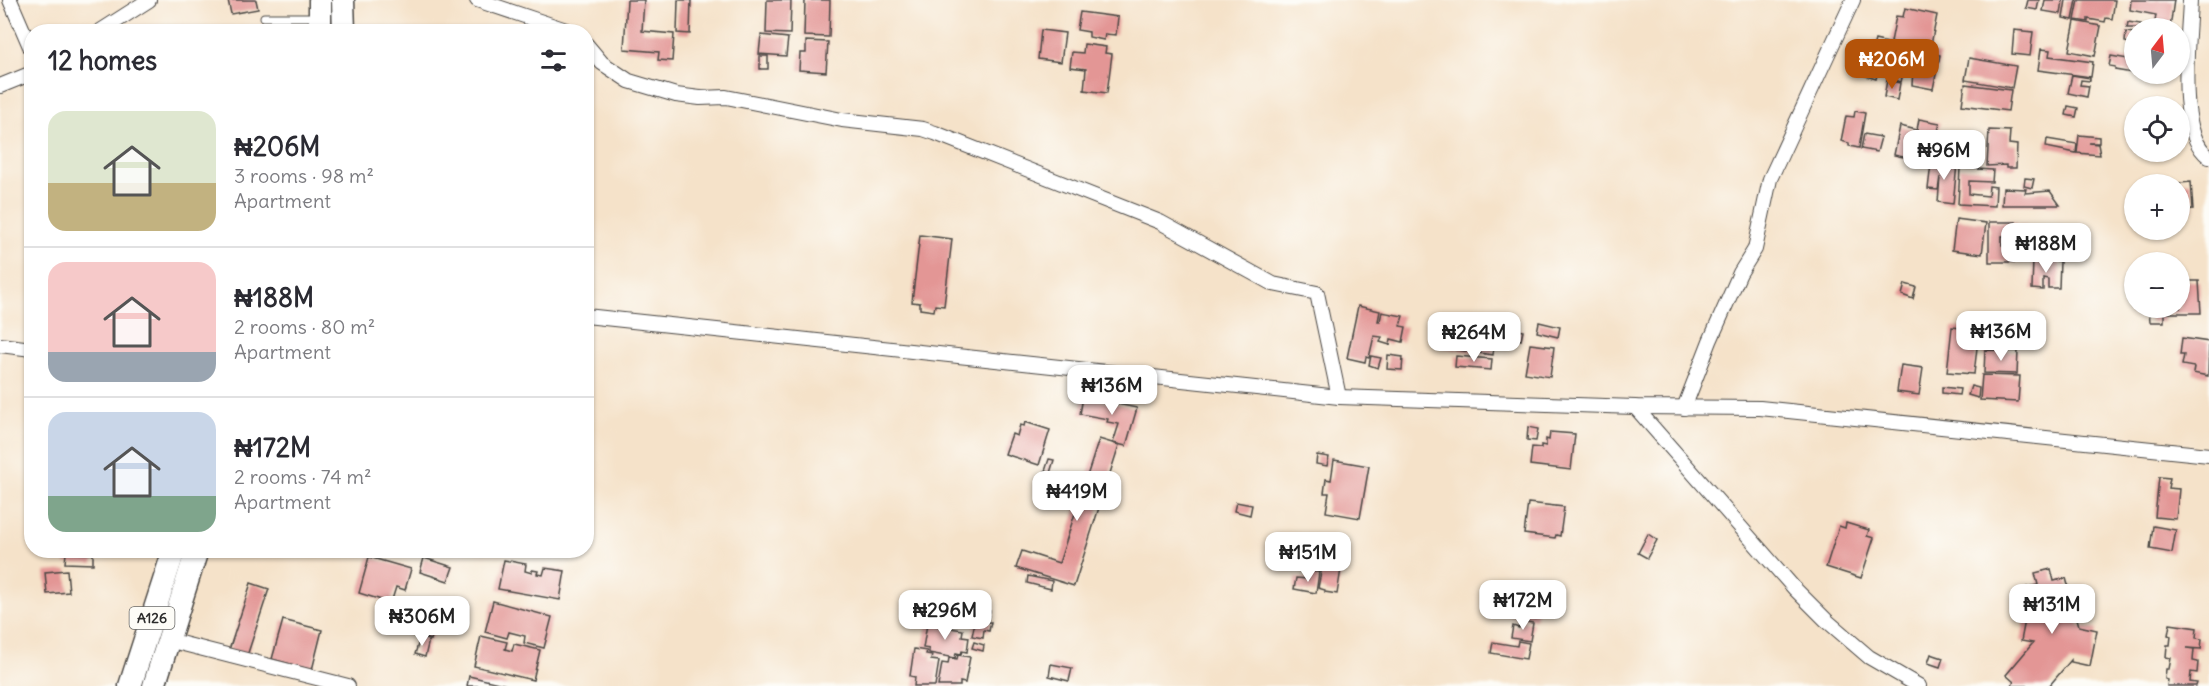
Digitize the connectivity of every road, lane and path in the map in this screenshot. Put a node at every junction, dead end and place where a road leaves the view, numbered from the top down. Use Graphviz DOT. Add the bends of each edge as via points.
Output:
graph roads {
  1 [pos="10,0"];
  2 [pos="149,0"];
  3 [pos="343,0"];
  4 [pos="477,0"];
  5 [pos="1853,0"];
  6 [pos="2190,0"];
  7 [pos="320,16"];
  8 [pos="264,17"];
  9 [pos="112,24"];
  10 [pos="344,24"];
  11 [pos="548,24"];
  12 [pos="24,32"];
  13 [pos="594,54"];
  14 [pos="24,76"];
  15 [pos="0,86"];
  16 [pos="2209,157"];
  17 [pos="594,317"];
  18 [pos="0,345"];
  19 [pos="24,348"];
  20 [pos="1339,397"];
  21 [pos="1635,407"];
  22 [pos="1684,408"];
  23 [pos="2209,455"];
  24 [pos="171,558"];
  25 [pos="194,558"];
  26 [pos="168,640"];
  27 [pos="130,686"];
  28 [pos="154,686"];
  29 [pos="348,686"];
  30 [pos="1919,686"];
  1 -- 12 [label="street"];
  2 -- 9 [label="street"];
  3 -- 10 [label="highway"];
  4 -- 11 [label="street"];
  5 -- 22 [label="street" via="1770,179 1755,249 1710,341"];
  6 -- 16 [label="street" via="2187,110 2194,137"];
  7 -- 8 [label="lane"];
  13 -- 20 [label="street" via="629,81 666,93 726,97 842,120 923,129 1160,222 1273,284 1317,293"];
  14 -- 15 [label="street"];
  17 -- 20 [label="street"];
  18 -- 19 [label="street"];
  20 -- 21 [label="street"];
  21 -- 22 [label="street"];
  21 -- 30 [label="street" via="1826,620 1869,657"];
  22 -- 23 [label="street" via="1760,408"];
  24 -- 27 [label="highway, A126"];
  25 -- 26 [label="highway, A126"];
  26 -- 28 [label="highway, A126"];
  26 -- 29 [label="street"];
}
